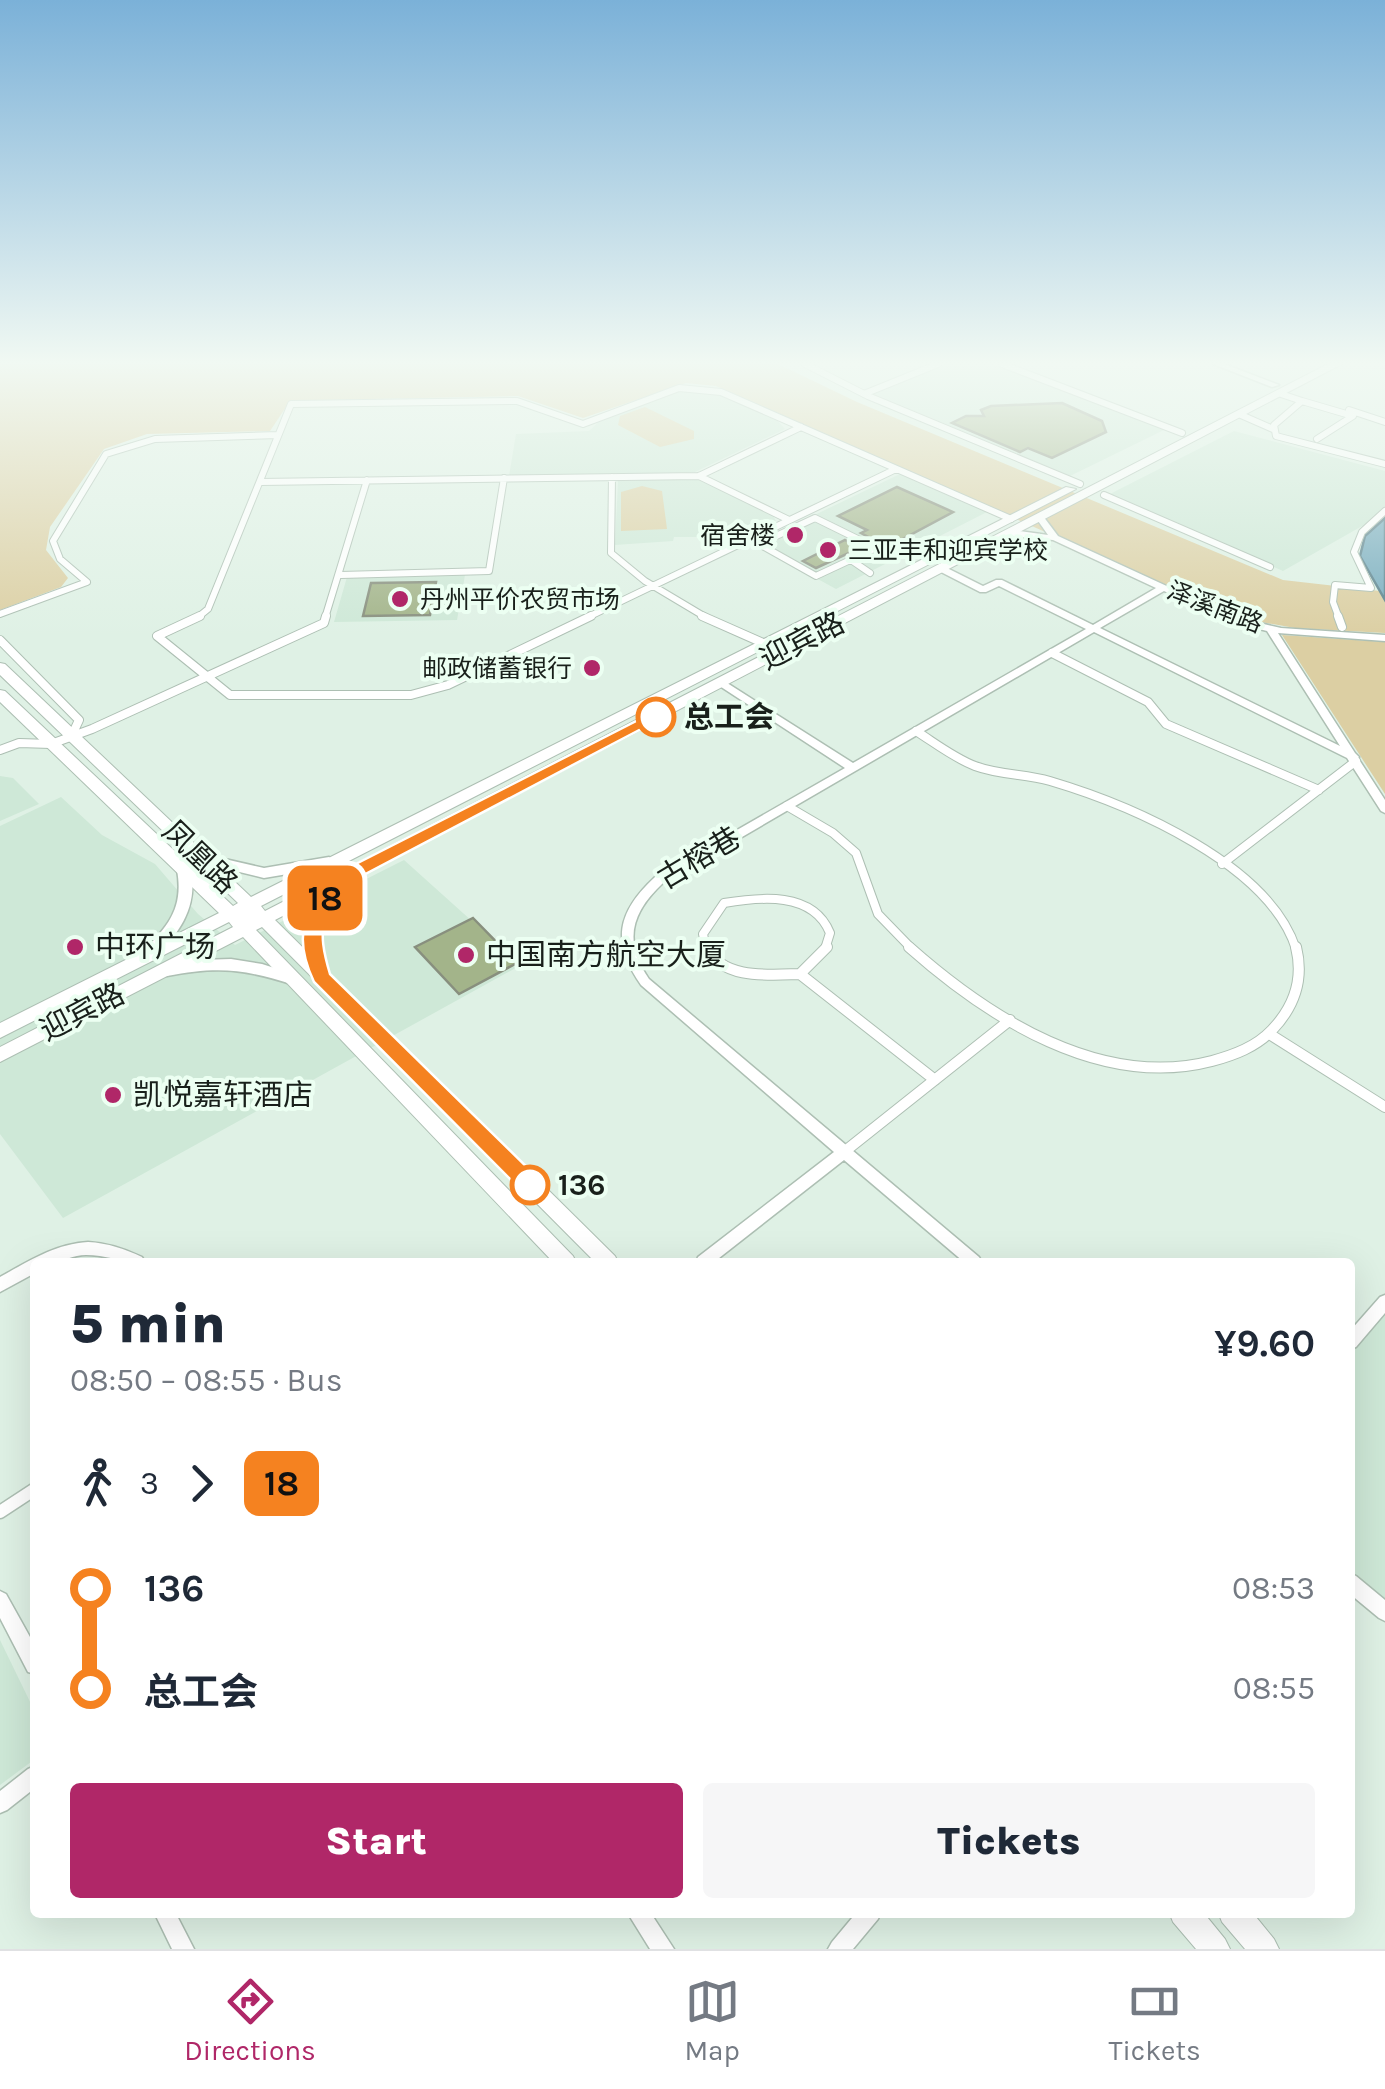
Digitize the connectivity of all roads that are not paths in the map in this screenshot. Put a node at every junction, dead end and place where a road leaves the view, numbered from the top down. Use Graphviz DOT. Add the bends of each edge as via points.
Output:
graph roads {
  1 [pos="105,455"];
  2 [pos="270,455"];
  3 [pos="743,455"];
  4 [pos="866,455"];
  5 [pos="1010,455"];
  6 [pos="1138,455"];
  7 [pos="1162,455"];
  8 [pos="1348,455"];
  9 [pos="1385,464"];
  10 [pos="896,468"];
  11 [pos="699,476"];
  12 [pos="612,477"];
  13 [pos="504,478"];
  14 [pos="366,480"];
  15 [pos="260,482"];
  16 [pos="1080,484"];
  17 [pos="1104,495"];
  18 [pos="1385,511"];
  19 [pos="1040,518"];
  20 [pos="789,520"];
  21 [pos="1011,526"];
  22 [pos="1055,538"];
  23 [pos="852,560"];
  24 [pos="841,564"];
  25 [pos="1270,567"];
  26 [pos="862,568"];
  27 [pos="942,569"];
  28 [pos="870,573"];
  29 [pos="341,575"];
  30 [pos="653,586"];
  31 [pos="1163,588"];
  32 [pos="0,614"];
  33 [pos="1342,627"];
  34 [pos="1094,628"];
  35 [pos="1270,629"];
  36 [pos="780,634"];
  37 [pos="1385,638"];
  38 [pos="0,640"];
  39 [pos="797,644"];
  40 [pos="759,646"];
  41 [pos="781,651"];
  42 [pos="1052,653"];
  43 [pos="729,661"];
  44 [pos="0,668"];
  45 [pos="742,671"];
  46 [pos="206,677"];
  47 [pos="720,683"];
  48 [pos="0,694"];
  49 [pos="916,731"];
  50 [pos="72,735"];
  51 [pos="51,744"];
  52 [pos="0,750"];
  53 [pos="1355,759"];
  54 [pos="853,768"];
  55 [pos="1318,790"];
  56 [pos="788,806"];
  57 [pos="1385,808"];
  58 [pos="203,859"];
  59 [pos="338,860"];
  60 [pos="1222,864"];
  61 [pos="184,870"];
  62 [pos="350,875"];
  63 [pos="248,904"];
  64 [pos="230,913"];
  65 [pos="254,924"];
  66 [pos="146,956"];
  67 [pos="158,973"];
  68 [pos="800,974"];
  69 [pos="321,978"];
  70 [pos="294,980"];
  71 [pos="1010,1020"];
  72 [pos="0,1030"];
  73 [pos="1272,1035"];
  74 [pos="0,1055"];
  75 [pos="936,1080"];
  76 [pos="1385,1107"];
  77 [pos="844,1152"];
  78 [pos="47,1258"];
  79 [pos="126,1258"];
  80 [pos="562,1258"];
  81 [pos="604,1258"];
  82 [pos="709,1258"];
  83 [pos="969,1258"];
  84 [pos="30,1268"];
  85 [pos="0,1286"];
  86 [pos="1385,1302"];
  87 [pos="1355,1336"];
  88 [pos="30,1492"];
  89 [pos="0,1512"];
  90 [pos="1355,1586"];
  91 [pos="0,1600"];
  92 [pos="1385,1612"];
  93 [pos="30,1656"];
  94 [pos="30,1780"];
  95 [pos="0,1803"];
  96 [pos="167,1918"];
  97 [pos="641,1918"];
  98 [pos="866,1918"];
  99 [pos="1188,1918"];
  100 [pos="1237,1918"];
  101 [pos="183,1949"];
  102 [pos="663,1949"];
  103 [pos="839,1949"];
  104 [pos="1215,1949"];
  105 [pos="1264,1949"];
  1 -- 32 [label="street" via="53,541 60,560 87,582"];
  2 -- 15 [label="street"];
  3 -- 11 [label="street"];
  4 -- 10 [label="street"];
  5 -- 16 [label="street"];
  6 -- 16 [label="highway, 迎宾路"];
  7 -- 19 [label="highway, 迎宾路"];
  8 -- 9 [label="street"];
  10 -- 20 [label="street"];
  10 -- 21 [label="street"];
  11 -- 12 [label="street"];
  11 -- 20 [label="street"];
  12 -- 13 [label="street"];
  12 -- 30 [label="street" via="611,553"];
  13 -- 14 [label="street"];
  13 -- 29 [label="street" via="489,571"];
  14 -- 15 [label="street"];
  14 -- 29 [label="street"];
  15 -- 46 [label="street" via="208,608 156,636"];
  16 -- 21 [label="highway, 迎宾路"];
  17 -- 25 [label="street"];
  18 -- 33 [label="street" via="1362,532 1354,552 1371,588 1335,585 1332,602"];
  19 -- 21 [label="highway, 迎宾路"];
  19 -- 22 [label="street, 泽溪南路"];
  20 -- 30 [label="street"];
  21 -- 22 [label="street, 泽溪南路"];
  21 -- 27 [label="highway, 迎宾路"];
  21 -- 36 [label="highway, 迎宾路"];
  22 -- 31 [label="street, 泽溪南路"];
  23 -- 24 [label="street"];
  23 -- 24 [label="street" via="876,548 816,518 758,543 816,576"];
  23 -- 26 [label="street"];
  24 -- 26 [label="street"];
  26 -- 28 [label="street"];
  27 -- 34 [label="street" via="983,590 999,582"];
  27 -- 39 [label="highway, 迎宾路"];
  29 -- 46 [label="street" via="324,624"];
  30 -- 40 [label="street"];
  30 -- 46 [label="street" via="448,685 411,695 236,696"];
  31 -- 34 [label="street, 古榕巷"];
  31 -- 35 [label="street, 泽溪南路"];
  34 -- 42 [label="street, 古榕巷"];
  34 -- 53 [label="street"];
  35 -- 37 [label="street, 泽溪南路"];
  35 -- 53 [label="street"];
  36 -- 39 [label="highway"];
  36 -- 40 [label="highway, 迎宾路"];
  38 -- 50 [label="street" via="79,720"];
  39 -- 41 [label="highway, 迎宾路"];
  40 -- 41 [label="street"];
  40 -- 43 [label="highway, 迎宾路"];
  40 -- 45 [label="highway"];
  41 -- 45 [label="highway, 迎宾路"];
  42 -- 49 [label="street, 古榕巷"];
  42 -- 55 [label="street" via="1148,702 1166,724"];
  43 -- 45 [label="highway"];
  43 -- 59 [label="highway, 迎宾路"];
  44 -- 50 [label="highway, 凤凰路"];
  45 -- 47 [label="highway, 迎宾路"];
  46 -- 50 [label="street"];
  47 -- 54 [label="street"];
  47 -- 62 [label="highway, 迎宾路"];
  48 -- 51 [label="highway, 凤凰路"];
  49 -- 54 [label="street, 古榕巷"];
  49 -- 60 [label="street" via="975,766 1088,792"];
  50 -- 51 [label="street"];
  50 -- 58 [label="highway, 凤凰路"];
  51 -- 52 [label="street"];
  51 -- 61 [label="highway, 凤凰路"];
  53 -- 55 [label="street"];
  53 -- 57 [label="street"];
  54 -- 56 [label="street, 古榕巷"];
  55 -- 60 [label="street"];
  56 -- 71 [label="street" via="855,851 881,919 905,943"];
  56 -- 77 [label="street, 古榕巷" via="650,887 631,912 626,948 645,982"];
  58 -- 59 [label="main road" via="264,874"];
  58 -- 63 [label="highway, 凤凰路"];
  59 -- 63 [label="highway, 迎宾路"];
  60 -- 73 [label="street" via="1262,893 1280,916 1301,966 1296,1003"];
  61 -- 64 [label="highway, 凤凰路"];
  61 -- 66 [label="main road" via="185,907"];
  62 -- 65 [label="highway, 迎宾路"];
  62 -- 69 [label="main road" via="323,900 314,921"];
  63 -- 64 [label="highway, 迎宾路"];
  63 -- 65 [label="highway, 凤凰路"];
  64 -- 65 [label="highway, 凤凰路"];
  64 -- 66 [label="highway, 迎宾路"];
  65 -- 67 [label="highway, 迎宾路"];
  65 -- 69 [label="highway, 凤凰路"];
  65 -- 70 [label="highway, 凤凰路"];
  66 -- 72 [label="highway, 迎宾路"];
  67 -- 70 [label="main road" via="237,963"];
  67 -- 74 [label="highway, 迎宾路"];
  68 -- 68 [label="street" via="728,969 706,951 703,934 724,903 765,898 808,907 832,931 832,942"];
  68 -- 75 [label="street"];
  69 -- 81 [label="highway, 凤凰路"];
  70 -- 80 [label="highway, 凤凰路"];
  71 -- 73 [label="street" via="1060,1048 1158,1067 1230,1057"];
  71 -- 75 [label="street"];
  73 -- 76 [label="street"];
  75 -- 77 [label="street"];
  77 -- 82 [label="street"];
  77 -- 83 [label="street, 古榕巷"];
  78 -- 79 [label="street" via="100,1248"];
  84 -- 85 [label="street"];
  86 -- 87 [label="street"];
  88 -- 89 [label="street"];
  90 -- 92 [label="street"];
  91 -- 93 [label="street"];
  94 -- 95 [label="street"];
  96 -- 101 [label="street"];
  97 -- 102 [label="street"];
  98 -- 103 [label="street"];
  99 -- 104 [label="highway"];
  100 -- 105 [label="highway"];
}
